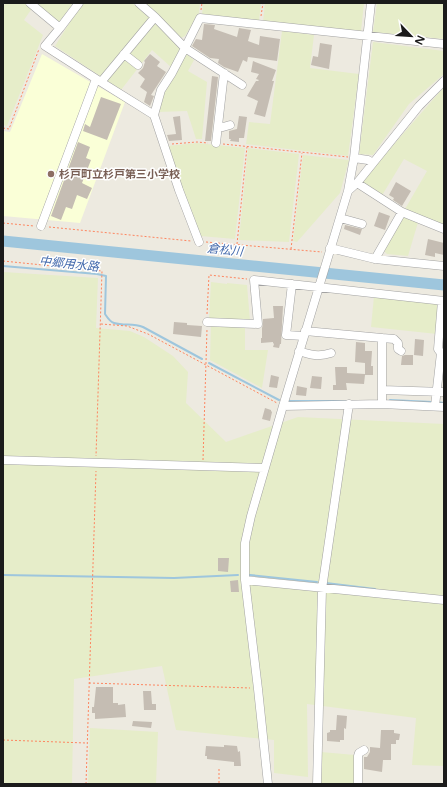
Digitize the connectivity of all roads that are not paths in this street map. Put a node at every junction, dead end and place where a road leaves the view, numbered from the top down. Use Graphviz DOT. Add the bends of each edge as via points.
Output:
graph roads {
  1 [pos="79,3"];
  2 [pos="139,3"];
  3 [pos="371,3"];
  4 [pos="32,4"];
  5 [pos="155,17"];
  6 [pos="60,28"];
  7 [pos="368,36"];
  8 [pos="444,44"];
  9 [pos="185,48"];
  10 [pos="124,54"];
  11 [pos="138,65"];
  12 [pos="224,73"];
  13 [pos="99,81"];
  14 [pos="444,81"];
  15 [pos="242,85"];
  16 [pos="154,115"];
  17 [pos="230,125"];
  18 [pos="218,126"];
  19 [pos="216,144"];
  20 [pos="354,158"];
  21 [pos="373,163"];
  22 [pos="357,183"];
  23 [pos="348,191"];
  24 [pos="402,212"];
  25 [pos="340,218"];
  26 [pos="362,224"];
  27 [pos="41,226"];
  28 [pos="444,229"];
  29 [pos="199,242"];
  30 [pos="330,251"];
  31 [pos="376,257"];
  32 [pos="444,262"];
  33 [pos="444,266"];
  34 [pos="292,284"];
  35 [pos="318,287"];
  36 [pos="443,301"];
  37 [pos="207,322"];
  38 [pos="304,333"];
  39 [pos="382,338"];
  40 [pos="299,351"];
  41 [pos="401,351"];
  42 [pos="331,353"];
  43 [pos="442,353"];
  44 [pos="382,390"];
  45 [pos="440,392"];
  46 [pos="349,404"];
  47 [pos="382,404"];
  48 [pos="282,406"];
  49 [pos="434,406"];
  50 [pos="444,406"];
  51 [pos="3,460"];
  52 [pos="265,468"];
  53 [pos="245,580"];
  54 [pos="322,589"];
  55 [pos="444,600"];
  56 [pos="364,750"];
  57 [pos="268,784"];
  58 [pos="317,784"];
  59 [pos="358,784"];
  1 -- 6 [label="street"];
  2 -- 5 [label="street"];
  3 -- 7 [label="street"];
  4 -- 6 [label="street"];
  5 -- 9 [label="street"];
  5 -- 10 [label="street"];
  6 -- 13 [label="street" via="45,46"];
  7 -- 8 [label="street"];
  7 -- 9 [label="street" via="200,18"];
  7 -- 20 [label="street"];
  9 -- 12 [label="street"];
  9 -- 16 [label="street" via="160,90"];
  10 -- 11 [label="street"];
  10 -- 13 [label="street"];
  12 -- 15 [label="street"];
  12 -- 18 [label="street"];
  13 -- 16 [label="street"];
  13 -- 27 [label="street"];
  14 -- 21 [label="street" via="419,106"];
  16 -- 29 [label="street"];
  17 -- 18 [label="street"];
  18 -- 19 [label="street"];
  20 -- 21 [label="street"];
  20 -- 23 [label="street"];
  21 -- 22 [label="street"];
  22 -- 23 [label="street"];
  22 -- 24 [label="street"];
  23 -- 25 [label="street"];
  24 -- 28 [label="street"];
  24 -- 31 [label="street"];
  25 -- 26 [label="street"];
  25 -- 30 [label="street"];
  30 -- 31 [label="street"];
  30 -- 35 [label="street"];
  31 -- 32 [label="street"];
  31 -- 33 [label="street"];
  34 -- 35 [label="street"];
  34 -- 37 [label="street" via="254,280 258,324"];
  34 -- 38 [label="street" via="286,334"];
  35 -- 36 [label="street"];
  35 -- 38 [label="street"];
  36 -- 43 [label="street" via="438,350"];
  38 -- 39 [label="street"];
  38 -- 40 [label="street"];
  39 -- 41 [label="street" via="394,339"];
  39 -- 44 [label="street"];
  40 -- 42 [label="street" via="318,356"];
  40 -- 48 [label="street"];
  43 -- 45 [label="street"];
  44 -- 45 [label="street"];
  44 -- 47 [label="street"];
  45 -- 49 [label="street"];
  46 -- 47 [label="street"];
  46 -- 48 [label="street"];
  46 -- 54 [label="street"];
  47 -- 49 [label="street"];
  48 -- 52 [label="street"];
  49 -- 50 [label="street"];
  51 -- 52 [label="street"];
  52 -- 53 [label="street" via="245,543"];
  53 -- 54 [label="street"];
  53 -- 57 [label="street"];
  54 -- 55 [label="street"];
  54 -- 58 [label="street"];
  56 -- 59 [label="street" via="358,756"];
}
